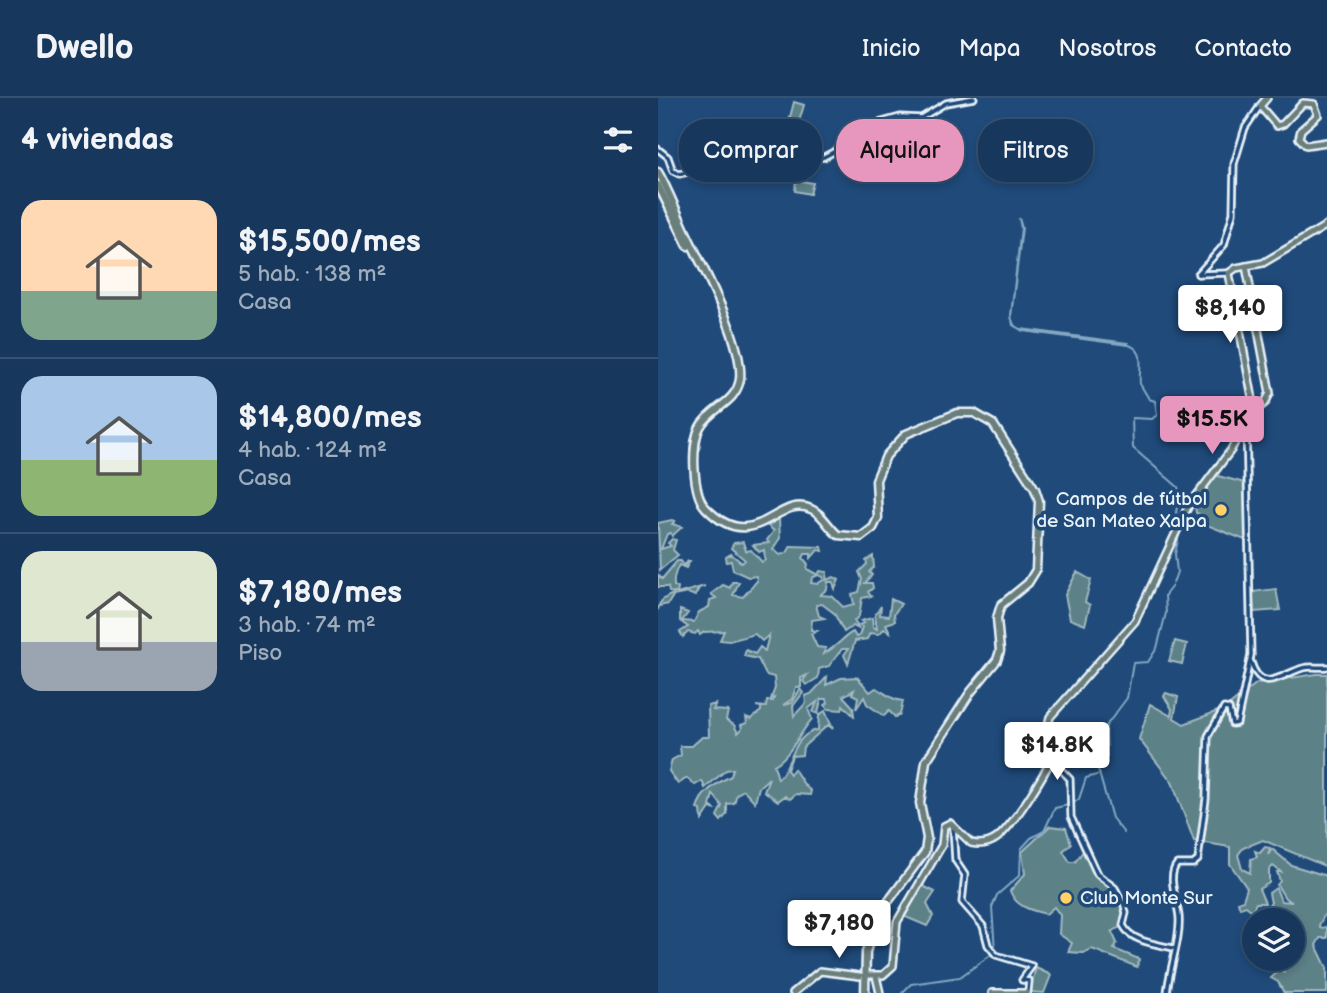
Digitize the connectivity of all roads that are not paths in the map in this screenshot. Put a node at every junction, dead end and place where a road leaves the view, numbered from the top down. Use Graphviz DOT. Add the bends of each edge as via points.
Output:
graph roads {
  1 [pos="974,98"];
  2 [pos="1267,98"];
  3 [pos="1260,106"];
  4 [pos="1327,142"];
  5 [pos="658,149"];
  6 [pos="659,177"];
  7 [pos="1327,225"];
  8 [pos="1246,267"];
  9 [pos="700,268"];
  10 [pos="1229,273"];
  11 [pos="1251,396"];
  12 [pos="1255,411"];
  13 [pos="1247,418"];
  14 [pos="1251,655"];
  15 [pos="1327,667"];
  16 [pos="1051,759"];
  17 [pos="952,824"];
  18 [pos="1174,948"];
  19 [pos="876,976"];
  20 [pos="992,992"];
  21 [pos="1028,992"];
  22 [pos="793,993"];
  23 [pos="864,993"];
  24 [pos="880,993"];
  25 [pos="1167,993"];
  1 -- 5 [label="street" via="946,103 920,118 878,123 829,154 797,162 732,162 678,174"];
  2 -- 3 [label="main road"];
  3 -- 4 [label="main road" via="1279,126 1301,104 1312,102 1318,115 1301,130 1299,138 1304,144"];
  3 -- 10 [label="street" via="1244,131 1233,166 1233,213 1224,245 1198,274"];
  6 -- 9 [label="highway"];
  6 -- 9 [label="highway"];
  6 -- 23 [label="highway" via="720,303 740,369 733,396 706,419 696,438 696,488 711,513 738,527 751,528 789,507 804,506 820,515 838,535 861,537 878,518 876,480 886,456 910,432 965,412 982,415 993,424 1039,498 1036,570 1030,581 1001,605 997,660 926,761 920,800 925,852 876,918 866,952"];
  7 -- 8 [label="main road"];
  8 -- 10 [label="main road"];
  8 -- 12 [label="main road" via="1270,393"];
  9 -- 23 [label="highway" via="720,311 737,374 730,396 704,417 694,435 693,486 696,500 710,515 737,529 750,530 800,508 817,514 838,538 863,538 880,518 878,481 885,460 913,432 966,414 994,428 1038,502 1035,567 997,608 997,654 941,731 924,763 918,803 924,847 871,925 863,957"];
  10 -- 11 [label="main road"];
  11 -- 12 [label="main road"];
  11 -- 13 [label="main road"];
  12 -- 13 [label="main road"];
  13 -- 14 [label="street"];
  13 -- 16 [label="main road" via="1225,461 1188,507 1135,621 1051,715 1048,729 1055,749"];
  14 -- 15 [label="street" via="1256,673 1271,681 1303,668"];
  14 -- 18 [label="street" via="1237,723 1232,724 1229,709 1224,708 1208,736 1198,860 1175,865 1174,902 1179,917"];
  16 -- 17 [label="main road" via="996,838 974,844"];
  16 -- 18 [label="street" via="1069,776 1071,817 1097,874 1115,888 1124,905 1126,931"];
  17 -- 19 [label="main road" via="943,827 942,845 897,922 892,966"];
  17 -- 21 [label="street" via="955,860 965,875 962,902 983,926 993,952 1032,966 1022,980 1029,982"];
  18 -- 25 [label="street"];
  19 -- 22 [label="main road" via="820,971"];
  19 -- 24 [label="main road"];
  20 -- 21 [label="main road"];
}
